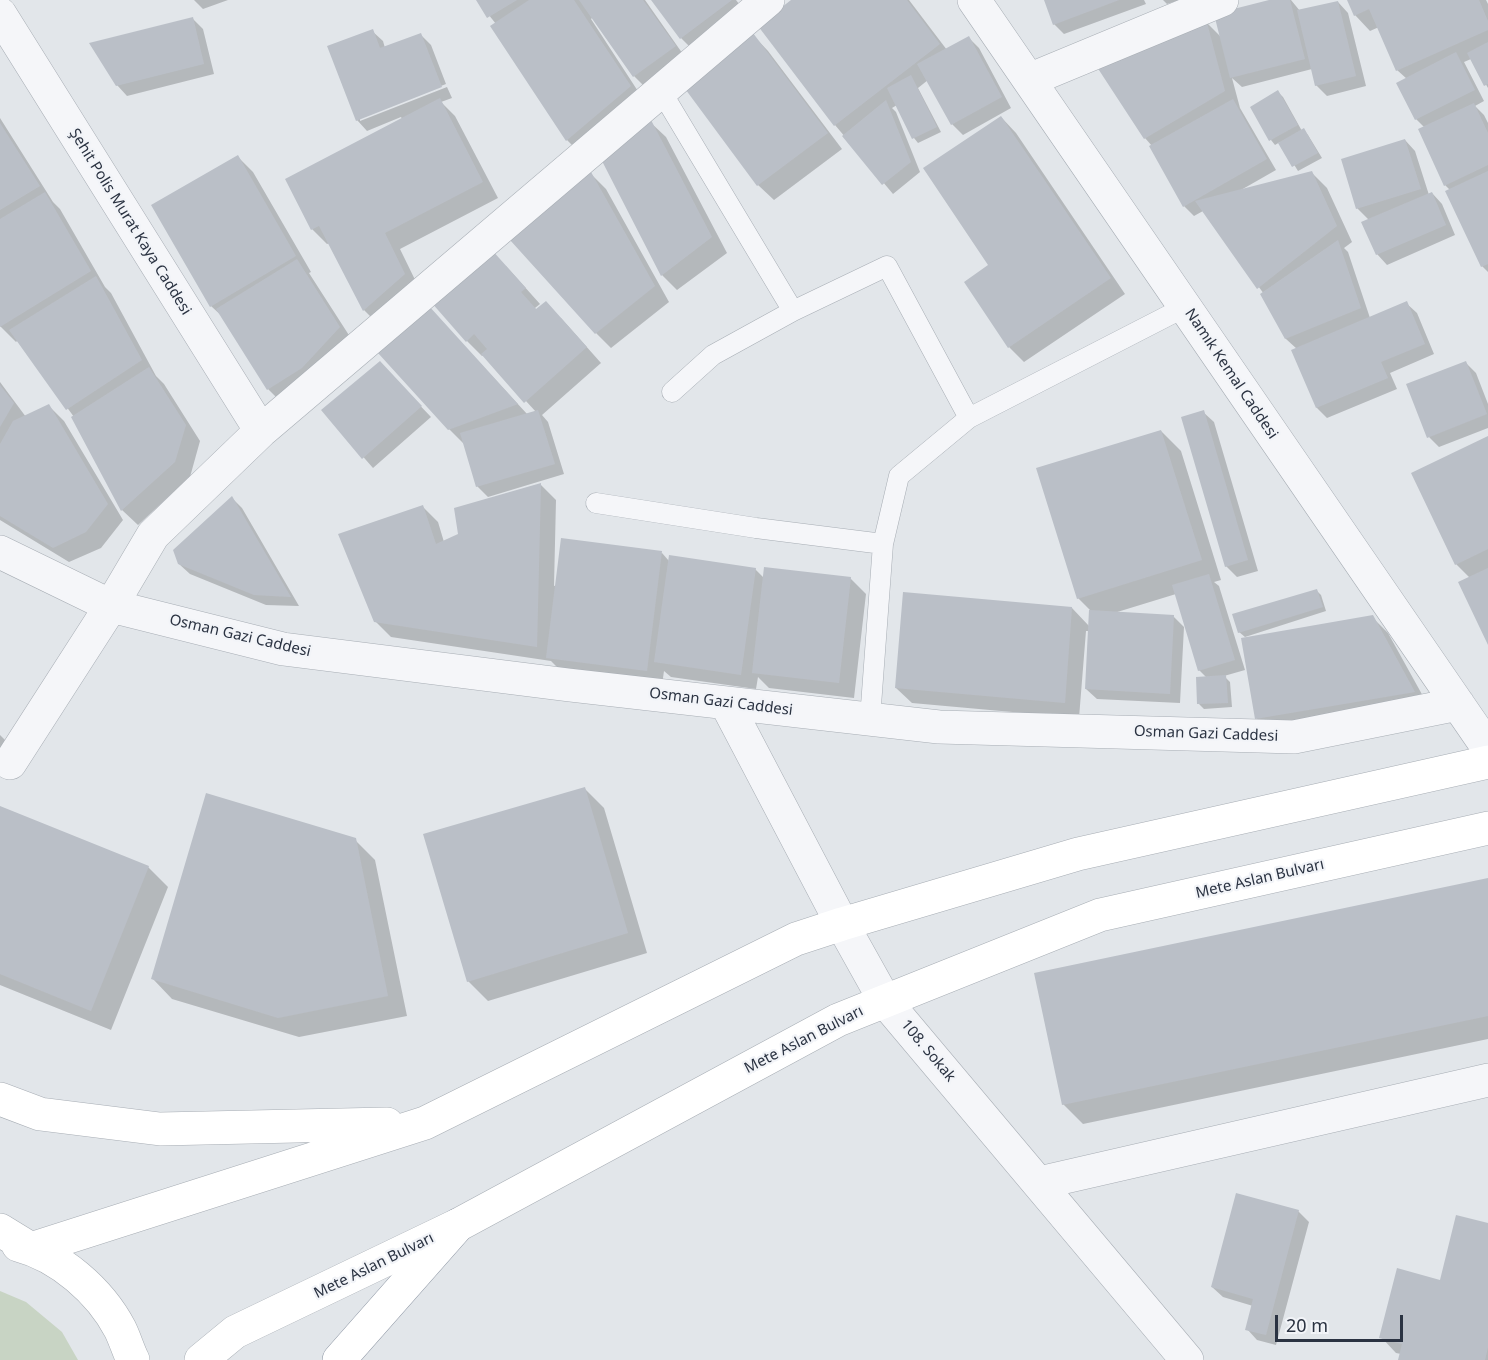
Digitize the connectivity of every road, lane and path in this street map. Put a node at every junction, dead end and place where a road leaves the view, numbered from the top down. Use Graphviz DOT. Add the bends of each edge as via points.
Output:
graph roads {
  1 [pos="768,0"];
  2 [pos="974,0"];
  3 [pos="1222,0"];
  4 [pos="0,14"];
  5 [pos="1029,80"];
  6 [pos="661,91"];
  7 [pos="1185,307"];
  8 [pos="793,311"];
  9 [pos="672,392"];
  10 [pos="969,418"];
  11 [pos="261,431"];
  12 [pos="596,503"];
  13 [pos="884,544"];
  14 [pos="0,552"];
  15 [pos="111,606"];
  16 [pos="726,703"];
  17 [pos="1458,704"];
  18 [pos="870,719"];
  19 [pos="1488,748"];
  20 [pos="1488,762"];
  21 [pos="10,763"];
  22 [pos="1488,828"];
  23 [pos="842,924"];
  24 [pos="885,1000"];
  25 [pos="1488,1080"];
  26 [pos="0,1099"];
  27 [pos="425,1123"];
  28 [pos="1039,1183"];
  29 [pos="458,1225"];
  30 [pos="0,1230"];
  31 [pos="15,1245"];
  32 [pos="132,1360"];
  33 [pos="201,1360"];
  34 [pos="339,1360"];
  35 [pos="1187,1360"];
  1 -- 6 [label="street"];
  2 -- 5 [label="street, Namık Kemal Caddesi"];
  3 -- 5 [label="street"];
  4 -- 11 [label="street, Şehit Polis Murat Kaya Caddesi"];
  5 -- 7 [label="street, Namık Kemal Caddesi"];
  6 -- 8 [label="lane"];
  6 -- 11 [label="street"];
  7 -- 10 [label="lane"];
  7 -- 17 [label="street, Namık Kemal Caddesi"];
  8 -- 9 [label="lane" via="713,355"];
  8 -- 10 [label="lane" via="887,266"];
  10 -- 13 [label="lane" via="899,476"];
  11 -- 15 [label="street" via="153,535"];
  12 -- 13 [label="lane"];
  13 -- 18 [label="lane"];
  14 -- 15 [label="street, Osman Gazi Caddesi"];
  15 -- 16 [label="street, Osman Gazi Caddesi" via="283,649"];
  15 -- 21 [label="street"];
  16 -- 18 [label="street, Osman Gazi Caddesi"];
  16 -- 23 [label="street, 108. Sokak"];
  17 -- 18 [label="street, Osman Gazi Caddesi" via="1294,737 939,727"];
  17 -- 19 [label="street, Namık Kemal Caddesi"];
  20 -- 23 [label="main road" via="1078,854"];
  22 -- 24 [label="main road, Mete Aslan Bulvarı" via="1100,915"];
  23 -- 24 [label="street, 108. Sokak"];
  23 -- 27 [label="main road" via="796,939"];
  24 -- 28 [label="street, 108. Sokak"];
  24 -- 29 [label="main road, Mete Aslan Bulvarı" via="838,1020"];
  25 -- 28 [label="street"];
  26 -- 27 [label="main road" via="40,1114 160,1129"];
  27 -- 31 [label="main road"];
  28 -- 35 [label="street, 108. Sokak"];
  29 -- 33 [label="main road, Mete Aslan Bulvarı" via="235,1332"];
  29 -- 34 [label="main road"];
  30 -- 31 [label="main road"];
  31 -- 32 [label="main road" via="67,1269 97,1296 120,1329"];
}
